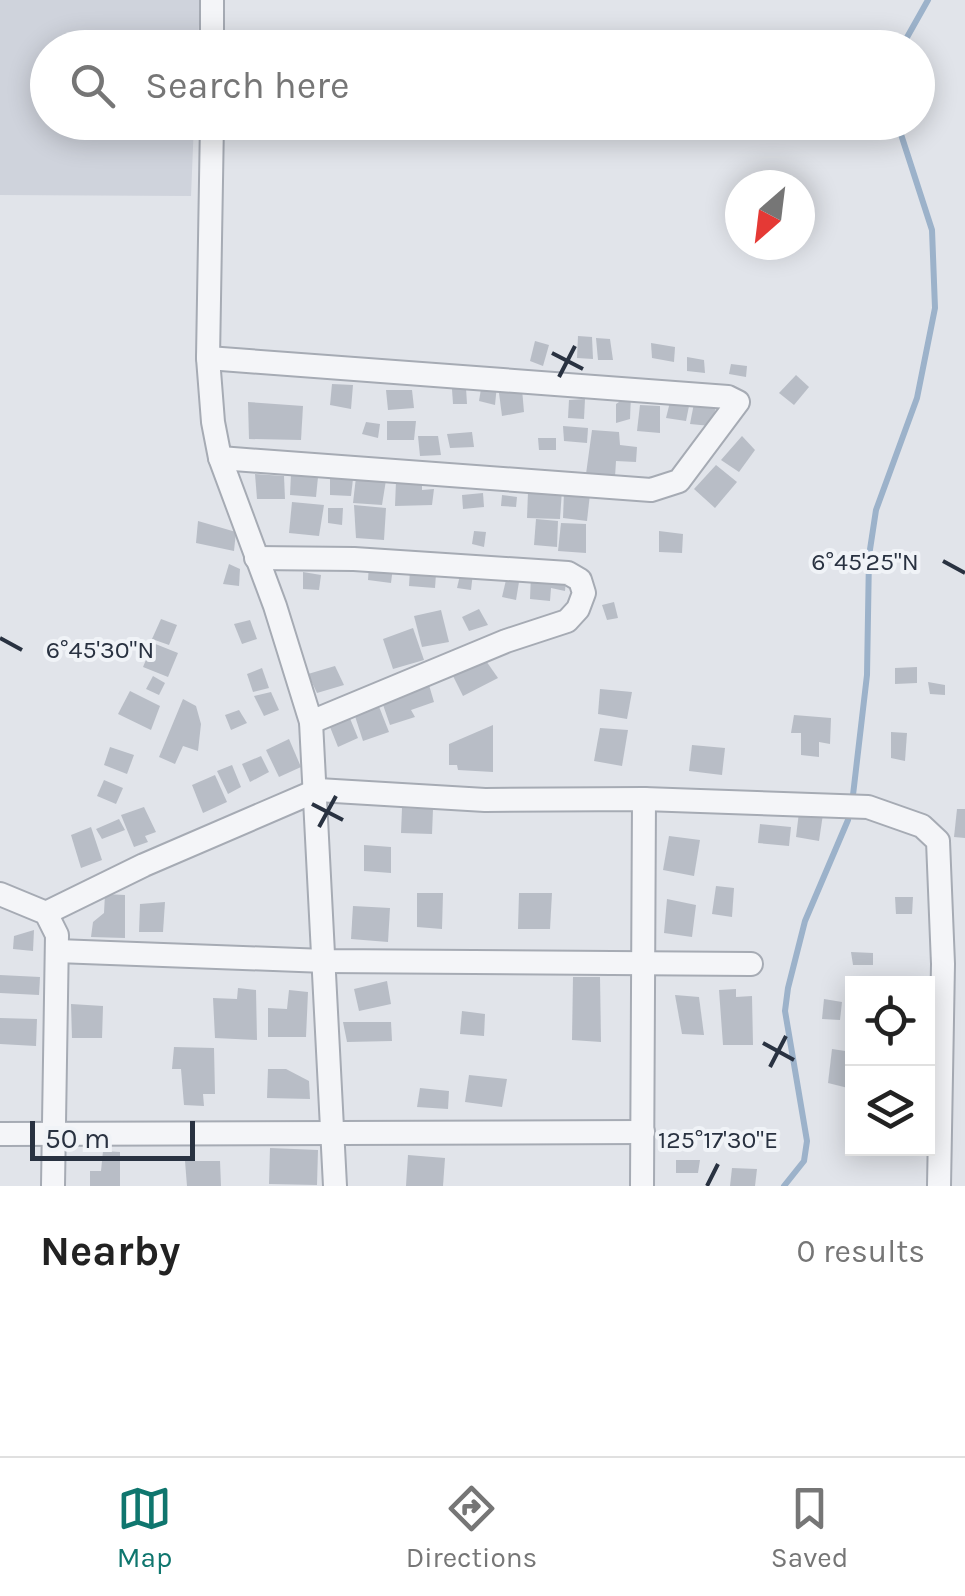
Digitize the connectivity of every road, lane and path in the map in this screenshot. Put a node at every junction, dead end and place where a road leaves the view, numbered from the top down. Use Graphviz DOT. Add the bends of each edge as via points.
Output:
graph roads {
  1 [pos="212,0"];
  2 [pos="212,30"];
  3 [pos="212,140"];
  4 [pos="208,358"];
  5 [pos="220,458"];
  6 [pos="256,558"];
  7 [pos="311,722"];
  8 [pos="318,790"];
  9 [pos="644,799"];
  10 [pos="0,894"];
  11 [pos="46,913"];
  12 [pos="57,951"];
  13 [pos="325,961"];
  14 [pos="646,963"];
  15 [pos="751,964"];
  16 [pos="643,1132"];
  17 [pos="0,1134"];
  18 [pos="52,1134"];
  19 [pos="332,1134"];
  20 [pos="52,1186"];
  21 [pos="334,1186"];
  22 [pos="642,1186"];
  23 [pos="939,1186"];
  1 -- 2 [label="street"];
  3 -- 4 [label="street"];
  4 -- 5 [label="street"];
  4 -- 5 [label="street" via="738,402 679,480 661,489"];
  5 -- 6 [label="street"];
  6 -- 7 [label="street"];
  6 -- 7 [label="street" via="568,573 580,580 584,592 567,621"];
  7 -- 8 [label="street"];
  8 -- 9 [label="street" via="484,800"];
  8 -- 11 [label="street"];
  8 -- 13 [label="street"];
  9 -- 14 [label="street"];
  9 -- 23 [label="street" via="868,807 922,826 938,841"];
  10 -- 11 [label="street"];
  11 -- 12 [label="street" via="56,925"];
  12 -- 13 [label="street"];
  12 -- 18 [label="street"];
  13 -- 14 [label="street"];
  13 -- 19 [label="street"];
  14 -- 15 [label="street"];
  14 -- 16 [label="street"];
  16 -- 19 [label="street"];
  16 -- 22 [label="street"];
  17 -- 18 [label="street"];
  18 -- 19 [label="street"];
  18 -- 20 [label="street"];
  19 -- 21 [label="street"];
}
